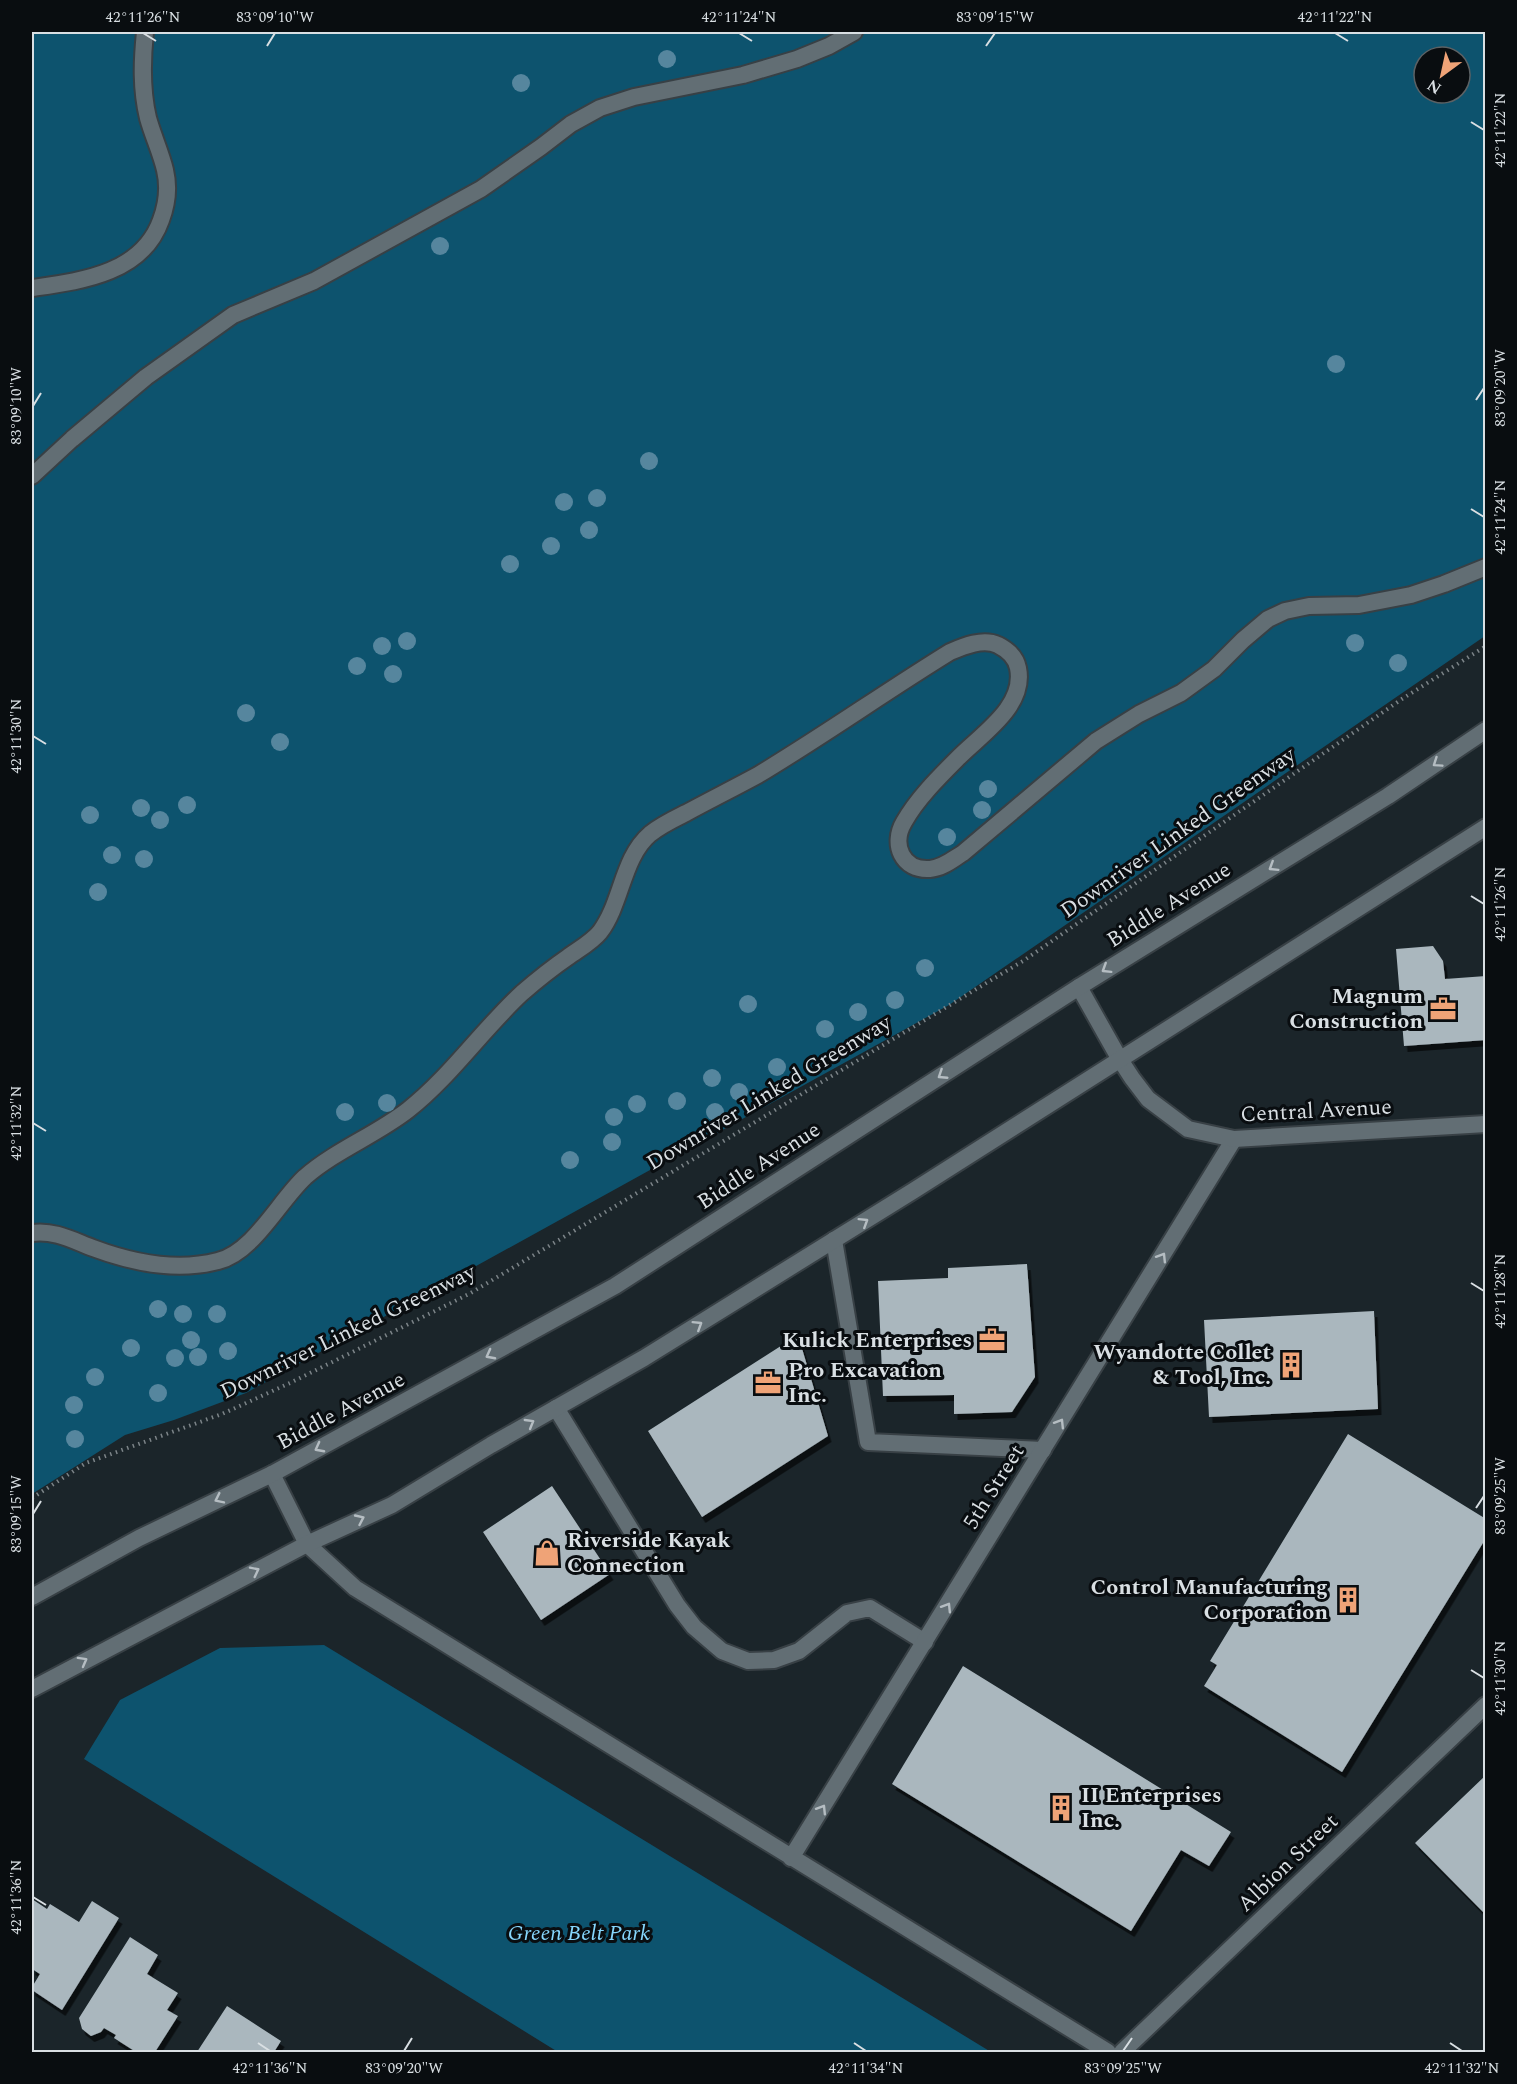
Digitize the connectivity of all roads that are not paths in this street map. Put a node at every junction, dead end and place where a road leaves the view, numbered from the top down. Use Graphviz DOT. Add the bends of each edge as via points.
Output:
graph roads {
  1 [pos="145,32"];
  2 [pos="854,32"];
  3 [pos="32,288"];
  4 [pos="32,476"];
  5 [pos="1485,567"];
  6 [pos="1485,730"];
  7 [pos="1485,826"];
  8 [pos="1079,987"];
  9 [pos="1119,1058"];
  10 [pos="1485,1124"];
  11 [pos="1234,1139"];
  12 [pos="32,1233"];
  13 [pos="834,1240"];
  14 [pos="556,1408"];
  15 [pos="1043,1450"];
  16 [pos="272,1474"];
  17 [pos="307,1544"];
  18 [pos="32,1597"];
  19 [pos="925,1642"];
  20 [pos="32,1689"];
  21 [pos="1485,1705"];
  22 [pos="791,1858"];
  23 [pos="1108,2052"];
  24 [pos="1122,2052"];
  1 -- 3 [label="main road" via="143,91 165,171 167,193 160,224 152,241 138,256 118,268 100,276"];
  2 -- 4 [label="main road" via="797,59 600,108 571,124 481,189 314,281 233,315 146,376"];
  5 -- 12 [label="main road" via="1411,595 1359,605 1309,606 1268,619 1214,669 1181,693 1096,741 963,853 930,869 906,862 898,850 902,824 927,790 1006,711 1020,678 1017,663 996,644 969,644 950,652 807,746 650,835 638,849 608,920 598,934 521,994 409,1109 307,1176 255,1237 222,1261 171,1267 121,1257 45,1231"];
  6 -- 8 [label="main road, Biddle Avenue, one-way" via="1388,796"];
  7 -- 9 [label="main road"];
  8 -- 9 [label="main road, Central Avenue"];
  8 -- 16 [label="main road, Biddle Avenue, one-way" via="615,1286"];
  9 -- 11 [label="main road, Central Avenue" via="1148,1099 1188,1129"];
  13 -- 9 [label="main road, one-way"];
  10 -- 11 [label="main road, Central Avenue"];
  15 -- 11 [label="main road, 5th Street, one-way"];
  14 -- 13 [label="main road, one-way"];
  13 -- 15 [label="main road" via="868,1442"];
  17 -- 14 [label="main road, one-way" via="392,1505"];
  14 -- 19 [label="main road" via="677,1605 694,1627 722,1651 748,1660 774,1660 799,1651 847,1613 870,1608"];
  19 -- 15 [label="main road, 5th Street, one-way"];
  16 -- 17 [label="main road"];
  16 -- 18 [label="main road, Biddle Avenue, one-way" via="139,1538"];
  20 -- 17 [label="main road, one-way"];
  17 -- 22 [label="main road" via="355,1588"];
  22 -- 19 [label="main road, 5th Street, one-way"];
  21 -- 24 [label="main road, Albion Street"];
  22 -- 23 [label="main road"];
}
